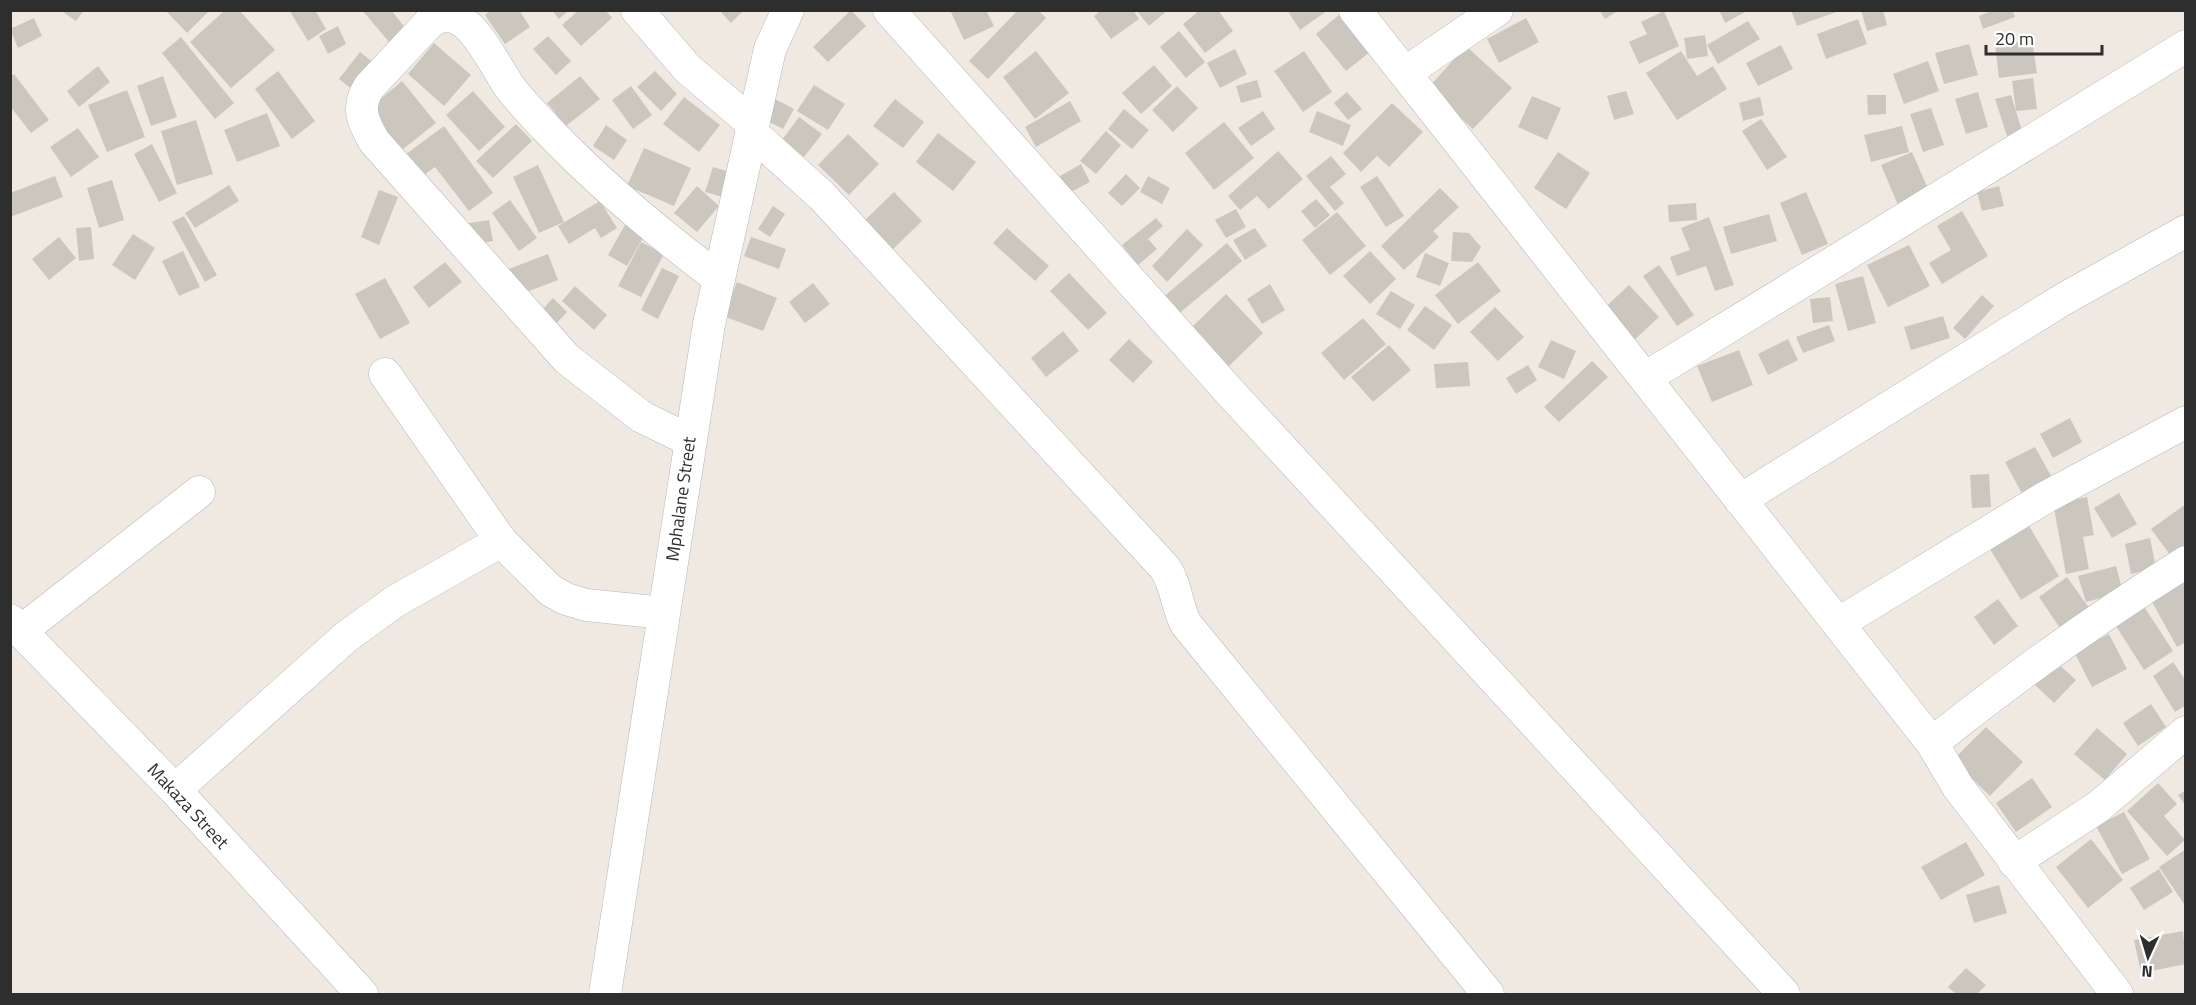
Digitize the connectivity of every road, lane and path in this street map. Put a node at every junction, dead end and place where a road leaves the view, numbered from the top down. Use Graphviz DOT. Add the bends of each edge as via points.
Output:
graph roads {
  1 [pos="637,10"];
  2 [pos="788,10"];
  3 [pos="889,10"];
  4 [pos="1355,10"];
  5 [pos="1497,10"];
  6 [pos="2186,46"];
  7 [pos="1405,73"];
  8 [pos="752,128"];
  9 [pos="2186,231"];
  10 [pos="718,278"];
  11 [pos="385,374"];
  12 [pos="1645,378"];
  13 [pos="2186,422"];
  14 [pos="689,440"];
  15 [pos="199,492"];
  16 [pos="1740,500"];
  17 [pos="501,541"];
  18 [pos="2186,562"];
  19 [pos="664,613"];
  20 [pos="1839,623"];
  21 [pos="16,625"];
  22 [pos="2186,732"];
  23 [pos="1932,743"];
  24 [pos="175,790"];
  25 [pos="2014,862"];
  26 [pos="362,994"];
  27 [pos="605,994"];
  28 [pos="1488,994"];
  29 [pos="1784,994"];
  30 [pos="2117,994"];
  1 -- 8 [label="street" via="688,69"];
  2 -- 8 [label="street, Mphalane Street" via="770,49"];
  3 -- 29 [label="street" via="1228,390"];
  4 -- 7 [label="street"];
  5 -- 7 [label="street"];
  6 -- 12 [label="street"];
  7 -- 12 [label="street"];
  8 -- 10 [label="street, Mphalane Street"];
  8 -- 28 [label="street" via="822,196 1165,568 1177,591 1186,624"];
  9 -- 16 [label="street" via="2022,323"];
  10 -- 14 [label="street, Mphalane Street"];
  10 -- 14 [label="street" via="663,236 584,165 510,88 469,26 459,19 438,16 430,22 363,97 361,112 374,141 567,359 642,417"];
  11 -- 17 [label="street"];
  12 -- 16 [label="street"];
  13 -- 20 [label="street" via="2046,497"];
  14 -- 19 [label="street, Mphalane Street"];
  15 -- 21 [label="street"];
  16 -- 20 [label="street"];
  17 -- 19 [label="street" via="550,590 566,599 603,608"];
  17 -- 24 [label="street" via="394,602 346,638"];
  18 -- 23 [label="street" via="2101,615 2014,677"];
  19 -- 27 [label="street, Mphalane Street"];
  20 -- 23 [label="street"];
  21 -- 24 [label="street, Makaza Street"];
  22 -- 25 [label="street" via="2098,807"];
  23 -- 25 [label="street" via="1958,787"];
  24 -- 26 [label="street, Makaza Street"];
  25 -- 30 [label="street"];
}
